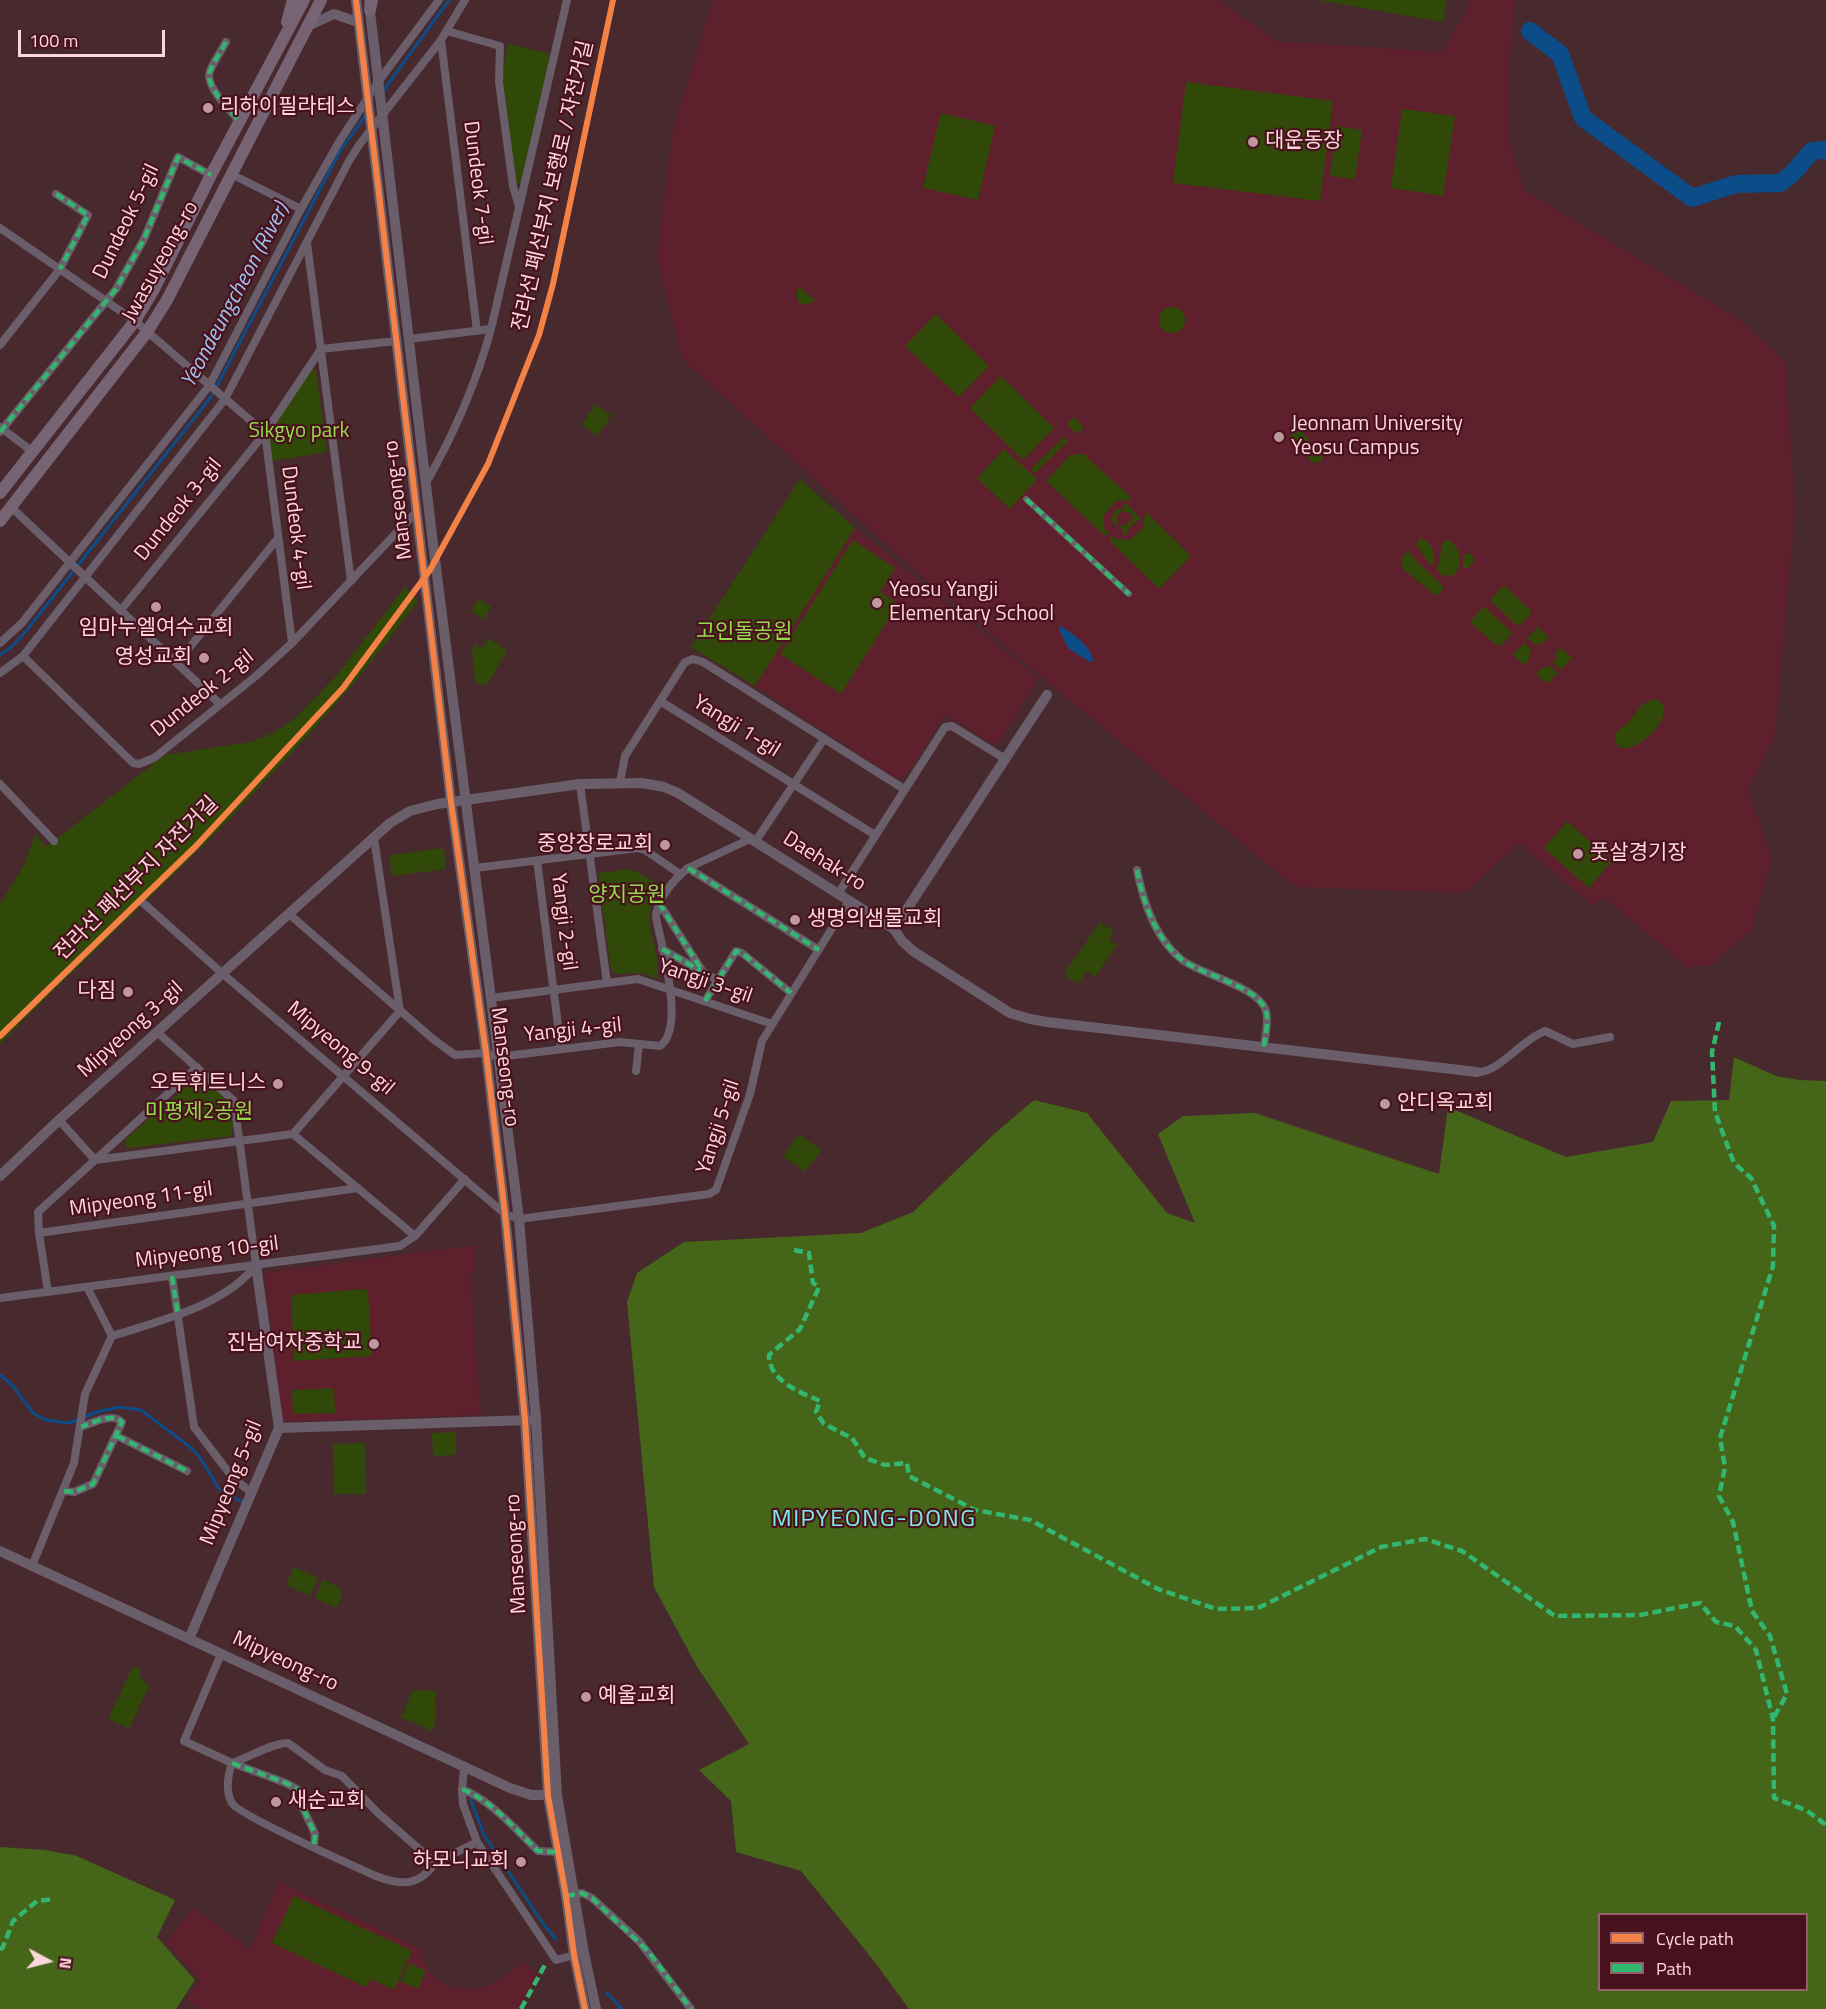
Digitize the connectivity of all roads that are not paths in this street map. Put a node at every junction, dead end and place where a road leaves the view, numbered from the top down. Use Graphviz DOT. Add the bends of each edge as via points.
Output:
graph roads {
  1 [pos="293,0"];
  2 [pos="304,0"];
  3 [pos="321,0"];
  4 [pos="356,0"];
  5 [pos="439,0"];
  6 [pos="465,0"];
  7 [pos="567,0"];
  8 [pos="370,3"];
  9 [pos="358,22"];
  10 [pos="310,25"];
  11 [pos="447,31"];
  12 [pos="441,40"];
  13 [pos="226,42"];
  14 [pos="282,44"];
  15 [pos="378,83"];
  16 [pos="368,102"];
  17 [pos="381,115"];
  18 [pos="240,122"];
  19 [pos="371,130"];
  20 [pos="231,174"];
  21 [pos="211,175"];
  22 [pos="56,194"];
  23 [pos="301,208"];
  24 [pos="519,210"];
  25 [pos="0,228"];
  26 [pos="307,243"];
  27 [pos="60,269"];
  28 [pos="153,291"];
  29 [pos="168,300"];
  30 [pos="107,302"];
  31 [pos="135,321"];
  32 [pos="491,329"];
  33 [pos="477,331"];
  34 [pos="147,332"];
  35 [pos="409,339"];
  36 [pos="396,341"];
  37 [pos="0,345"];
  38 [pos="321,349"];
  39 [pos="97,369"];
  40 [pos="110,379"];
  41 [pos="209,386"];
  42 [pos="225,399"];
  43 [pos="1,429"];
  44 [pos="265,433"];
  45 [pos="33,452"];
  46 [pos="426,483"];
  47 [pos="0,493"];
  48 [pos="1026,499"];
  49 [pos="11,507"];
  50 [pos="417,511"];
  51 [pos="0,520"];
  52 [pos="278,538"];
  53 [pos="70,562"];
  54 [pos="86,578"];
  55 [pos="351,581"];
  56 [pos="1129,594"];
  57 [pos="121,610"];
  58 [pos="0,643"];
  59 [pos="292,643"];
  60 [pos="23,656"];
  61 [pos="177,663"];
  62 [pos="0,673"];
  63 [pos="1047,695"];
  64 [pos="660,701"];
  65 [pos="220,704"];
  66 [pos="824,739"];
  67 [pos="1005,759"];
  68 [pos="620,782"];
  69 [pos="0,784"];
  70 [pos="580,784"];
  71 [pos="794,784"];
  72 [pos="904,789"];
  73 [pos="467,800"];
  74 [pos="451,802"];
  75 [pos="875,835"];
  76 [pos="374,838"];
  77 [pos="753,840"];
  78 [pos="54,841"];
  79 [pos="589,854"];
  80 [pos="537,860"];
  81 [pos="476,868"];
  82 [pos="688,868"];
  83 [pos="1137,870"];
  84 [pos="680,874"];
  85 [pos="838,894"];
  86 [pos="141,901"];
  87 [pos="849,901"];
  88 [pos="659,903"];
  89 [pos="289,914"];
  90 [pos="894,929"];
  91 [pos="662,949"];
  92 [pos="819,950"];
  93 [pos="703,972"];
  94 [pos="223,974"];
  95 [pos="717,980"];
  96 [pos="607,982"];
  97 [pos="669,988"];
  98 [pos="553,989"];
  99 [pos="791,993"];
  100 [pos="491,998"];
  101 [pos="705,1001"];
  102 [pos="400,1011"];
  103 [pos="772,1024"];
  104 [pos="157,1032"];
  105 [pos="1610,1037"];
  106 [pos="639,1044"];
  107 [pos="1264,1047"];
  108 [pos="561,1049"];
  109 [pos="486,1053"];
  110 [pos="498,1057"];
  111 [pos="197,1068"];
  112 [pos="636,1071"];
  113 [pos="1477,1072"];
  114 [pos="343,1076"];
  115 [pos="59,1120"];
  116 [pos="293,1134"];
  117 [pos="240,1141"];
  118 [pos="95,1160"];
  119 [pos="0,1176"];
  120 [pos="465,1179"];
  121 [pos="358,1188"];
  122 [pos="248,1204"];
  123 [pos="505,1214"];
  124 [pos="519,1219"];
  125 [pos="39,1233"];
  126 [pos="415,1236"];
  127 [pos="256,1265"];
  128 [pos="172,1276"];
  129 [pos="87,1287"];
  130 [pos="48,1292"];
  131 [pos="0,1298"];
  132 [pos="178,1315"];
  133 [pos="112,1336"];
  134 [pos="531,1420"];
  135 [pos="81,1425"];
  136 [pos="279,1428"];
  137 [pos="117,1436"];
  138 [pos="187,1471"];
  139 [pos="64,1491"];
  140 [pos="252,1493"];
  141 [pos="0,1551"];
  142 [pos="32,1566"];
  143 [pos="189,1639"];
  144 [pos="221,1654"];
  145 [pos="232,1763"];
  146 [pos="464,1768"];
  147 [pos="462,1789"];
  148 [pos="552,1796"];
  149 [pos="477,1842"];
  150 [pos="314,1847"];
  151 [pos="558,1851"];
  152 [pos="435,1863"];
  153 [pos="570,1894"];
  154 [pos="579,1954"];
  155 [pos="585,2009"];
  156 [pos="596,2009"];
  157 [pos="691,2009"];
  1 -- 14 [label="main road"];
  2 -- 14 [label="main road, Jwasuyeong-ro"];
  3 -- 10 [label="main road, Jwasuyeong-ro"];
  4 -- 9 [label="street"];
  5 -- 15 [label="street"];
  6 -- 11 [label="street"];
  7 -- 24 [label="street, Dundeok 7-gil"];
  8 -- 15 [label="street"];
  9 -- 10 [label="street" via="334,14"];
  9 -- 16 [label="street"];
  10 -- 20 [label="main road, Jwasuyeong-ro"];
  11 -- 12 [label="street"];
  11 -- 24 [label="street, Dundeok 7-gil" via="500,46 499,82"];
  12 -- 17 [label="street"];
  12 -- 33 [label="street, Dundeok 7-gil"];
  13 -- 18 [label="street" via="209,72 210,80"];
  14 -- 18 [label="main road, Jwasuyeong-ro"];
  15 -- 16 [label="street"];
  15 -- 17 [label="street, Manseong-ro"];
  16 -- 19 [label="street, Manseong-ro"];
  16 -- 23 [label="street" via="339,142"];
  17 -- 19 [label="street"];
  17 -- 35 [label="street, Manseong-ro"];
  18 -- 21 [label="main road, Jwasuyeong-ro"];
  19 -- 26 [label="street" via="349,160"];
  19 -- 36 [label="street, Manseong-ro"];
  20 -- 23 [label="street"];
  20 -- 29 [label="main road, Jwasuyeong-ro"];
  21 -- 28 [label="main road, Jwasuyeong-ro"];
  21 -- 30 [label="street, Dundeok 5-gil" via="178,157 144,239"];
  22 -- 27 [label="street, Dundeok 5-gil" via="88,215"];
  23 -- 41 [label="street"];
  24 -- 32 [label="street, Dundeok 7-gil"];
  25 -- 27 [label="street, Dundeok 5-gil"];
  26 -- 38 [label="street"];
  26 -- 42 [label="street"];
  27 -- 30 [label="street, Dundeok 5-gil"];
  27 -- 37 [label="street, Dundeok 5-gil"];
  28 -- 29 [label="main road"];
  28 -- 31 [label="main road, Jwasuyeong-ro"];
  29 -- 34 [label="main road, Jwasuyeong-ro"];
  30 -- 31 [label="street, Dundeok 5-gil"];
  30 -- 43 [label="street, Dundeok 5-gil"];
  31 -- 34 [label="street"];
  31 -- 39 [label="main road, Jwasuyeong-ro"];
  32 -- 33 [label="street"];
  32 -- 46 [label="street, Dundeok 7-gil" via="469,398"];
  33 -- 35 [label="street"];
  34 -- 40 [label="main road, Jwasuyeong-ro"];
  34 -- 41 [label="street"];
  35 -- 46 [label="street, Manseong-ro"];
  36 -- 38 [label="street"];
  36 -- 50 [label="street, Manseong-ro"];
  38 -- 44 [label="street, Dundeok 3-gil"];
  38 -- 55 [label="street"];
  39 -- 40 [label="main road"];
  39 -- 45 [label="main road, Jwasuyeong-ro"];
  40 -- 49 [label="main road, Jwasuyeong-ro"];
  41 -- 42 [label="street"];
  41 -- 53 [label="street"];
  42 -- 44 [label="street"];
  42 -- 54 [label="street, Dundeok 3-gil"];
  43 -- 45 [label="street, Dundeok 5-gil"];
  44 -- 52 [label="street, Dundeok 4-gil"];
  44 -- 57 [label="street, Dundeok 3-gil"];
  45 -- 47 [label="main road, Jwasuyeong-ro"];
  46 -- 73 [label="street, Manseong-ro"];
  48 -- 56 [label="street"];
  49 -- 51 [label="main road, Jwasuyeong-ro"];
  49 -- 53 [label="street"];
  50 -- 55 [label="street, Dundeok 2-gil"];
  50 -- 74 [label="street, Manseong-ro"];
  52 -- 59 [label="street, Dundeok 4-gil"];
  52 -- 61 [label="street"];
  53 -- 54 [label="street"];
  53 -- 58 [label="street" via="22,623"];
  54 -- 57 [label="street"];
  54 -- 60 [label="street, Dundeok 3-gil"];
  55 -- 59 [label="street, Dundeok 2-gil"];
  57 -- 61 [label="street"];
  59 -- 65 [label="street, Dundeok 2-gil"];
  60 -- 62 [label="street"];
  60 -- 65 [label="street, Dundeok 2-gil" via="135,764 154,758"];
  61 -- 65 [label="street"];
  63 -- 67 [label="street"];
  64 -- 66 [label="street, Yangji 1-gil" via="685,662 698,660"];
  64 -- 68 [label="street, Yangji 1-gil" via="624,756"];
  64 -- 71 [label="street, Yangji 1-gil"];
  66 -- 71 [label="street, Yangji 1-gil"];
  66 -- 72 [label="street, Yangji 1-gil"];
  67 -- 72 [label="street" via="947,726"];
  67 -- 90 [label="street"];
  68 -- 70 [label="street, Daehak-ro"];
  68 -- 77 [label="street, Daehak-ro" via="664,787 678,793"];
  69 -- 78 [label="street"];
  70 -- 73 [label="street, Daehak-ro"];
  70 -- 79 [label="street, Yangji 2-gil"];
  71 -- 75 [label="street, Yangji 1-gil"];
  71 -- 77 [label="street, Yangji 1-gil"];
  72 -- 75 [label="street"];
  73 -- 74 [label="street, Mipyeong 3-gil"];
  73 -- 81 [label="street, Manseong-ro"];
  74 -- 76 [label="street, Mipyeong 3-gil" via="410,811"];
  74 -- 109 [label="street, Manseong-ro"];
  75 -- 85 [label="street"];
  76 -- 89 [label="street, Mipyeong 3-gil"];
  76 -- 102 [label="street"];
  77 -- 82 [label="street"];
  77 -- 85 [label="street, Daehak-ro"];
  79 -- 80 [label="street, Yangji 2-gil"];
  79 -- 84 [label="street, Yangji 2-gil" via="642,849"];
  79 -- 96 [label="street, Yangji 2-gil"];
  80 -- 81 [label="street, Yangji 2-gil"];
  80 -- 98 [label="street, Yangji 2-gil"];
  81 -- 100 [label="street, Manseong-ro"];
  82 -- 84 [label="street"];
  82 -- 92 [label="street"];
  83 -- 107 [label="street" via="1146,906 1175,954 1262,1003 1266,1014"];
  84 -- 88 [label="street"];
  85 -- 87 [label="street, Daehak-ro"];
  86 -- 94 [label="street, Mipyeong 9-gil"];
  87 -- 90 [label="street, Daehak-ro"];
  87 -- 92 [label="street, Yangji 5-gil"];
  88 -- 91 [label="street" via="656,917"];
  88 -- 93 [label="street"];
  89 -- 94 [label="street, Mipyeong 3-gil"];
  89 -- 102 [label="street"];
  90 -- 107 [label="street, Daehak-ro" via="913,951 1020,1017"];
  91 -- 93 [label="street"];
  91 -- 97 [label="street"];
  92 -- 99 [label="street, Yangji 5-gil"];
  93 -- 95 [label="street"];
  94 -- 104 [label="street, Mipyeong 3-gil"];
  94 -- 114 [label="street, Mipyeong 9-gil"];
  95 -- 99 [label="street" via="737,951"];
  95 -- 101 [label="street"];
  96 -- 97 [label="street, Yangji 3-gil" via="638,979"];
  96 -- 98 [label="street, Yangji 3-gil"];
  97 -- 101 [label="street, Yangji 3-gil"];
  97 -- 106 [label="street, Yangji 4-gil" via="673,1012 664,1045"];
  98 -- 100 [label="street, Yangji 3-gil"];
  98 -- 108 [label="street"];
  99 -- 103 [label="street, Yangji 5-gil"];
  100 -- 110 [label="street, Manseong-ro"];
  101 -- 103 [label="street, Yangji 3-gil"];
  102 -- 109 [label="street" via="454,1054"];
  102 -- 114 [label="street"];
  103 -- 124 [label="street, Yangji 5-gil" via="762,1041 750,1094 716,1190"];
  104 -- 111 [label="street"];
  104 -- 115 [label="street, Mipyeong 3-gil"];
  105 -- 113 [label="street" via="1570,1044 1545,1031 1494,1067"];
  106 -- 108 [label="street, Yangji 4-gil" via="620,1042"];
  106 -- 112 [label="street"];
  107 -- 113 [label="street, Daehak-ro"];
  108 -- 110 [label="street, Yangji 4-gil"];
  109 -- 110 [label="street"];
  109 -- 123 [label="street, Manseong-ro"];
  110 -- 124 [label="street, Manseong-ro"];
  111 -- 117 [label="street" via="233,1099"];
  111 -- 118 [label="street, Mipyeong 11-gil"];
  114 -- 116 [label="street"];
  114 -- 120 [label="street, Mipyeong 9-gil"];
  115 -- 118 [label="street"];
  115 -- 119 [label="street, Mipyeong 3-gil"];
  116 -- 117 [label="street"];
  116 -- 121 [label="street"];
  117 -- 118 [label="street"];
  117 -- 122 [label="street"];
  118 -- 125 [label="street, Mipyeong 11-gil" via="39,1210"];
  120 -- 123 [label="street, Mipyeong 9-gil"];
  120 -- 126 [label="street, Mipyeong 10-gil"];
  121 -- 122 [label="street, Mipyeong 10-gil"];
  121 -- 126 [label="street"];
  122 -- 125 [label="street, Mipyeong 11-gil"];
  122 -- 127 [label="street"];
  123 -- 124 [label="street, Mipyeong 9-gil"];
  123 -- 134 [label="street, Manseong-ro"];
  124 -- 134 [label="street, Manseong-ro"];
  125 -- 130 [label="street, Mipyeong 11-gil"];
  126 -- 127 [label="street, Mipyeong 10-gil" via="404,1244 385,1248"];
  127 -- 128 [label="street, Mipyeong 10-gil"];
  127 -- 132 [label="street" via="238,1283"];
  127 -- 136 [label="street, Mipyeong 5-gil"];
  128 -- 129 [label="street, Mipyeong 10-gil"];
  128 -- 132 [label="street"];
  129 -- 130 [label="street, Mipyeong 10-gil"];
  129 -- 133 [label="street"];
  130 -- 131 [label="street, Mipyeong 10-gil"];
  132 -- 133 [label="street"];
  132 -- 140 [label="street" via="194,1427 233,1478"];
  133 -- 135 [label="street" via="85,1394"];
  134 -- 136 [label="street"];
  134 -- 148 [label="street, Manseong-ro"];
  135 -- 137 [label="street" via="117,1418 123,1422"];
  135 -- 139 [label="street" via="77,1455"];
  136 -- 140 [label="street, Mipyeong 5-gil"];
  137 -- 138 [label="street"];
  137 -- 139 [label="street" via="92,1484 74,1492"];
  139 -- 142 [label="street"];
  140 -- 143 [label="street, Mipyeong 5-gil"];
  141 -- 142 [label="street, Mipyeong-ro"];
  142 -- 143 [label="street, Mipyeong-ro"];
  143 -- 144 [label="street, Mipyeong-ro"];
  144 -- 145 [label="street" via="184,1741"];
  144 -- 146 [label="street, Mipyeong-ro"];
  145 -- 150 [label="street" via="302,1792 303,1808 315,1834"];
  145 -- 150 [label="street" via="227,1784 235,1807"];
  145 -- 152 [label="street" via="288,1743 325,1770 342,1776"];
  146 -- 147 [label="street"];
  146 -- 148 [label="street, Mipyeong-ro" via="521,1792"];
  147 -- 149 [label="street" via="466,1815"];
  147 -- 151 [label="street" via="490,1805 538,1851"];
  148 -- 151 [label="street, Manseong-ro"];
  148 -- 153 [label="street, Manseong-ro"];
  149 -- 152 [label="street"];
  149 -- 154 [label="street" via="556,1960"];
  150 -- 152 [label="street" via="392,1881 419,1880"];
  151 -- 153 [label="street, Manseong-ro"];
  153 -- 154 [label="street, Manseong-ro"];
  153 -- 157 [label="street" via="582,1893 592,1898 639,1941"];
  154 -- 155 [label="street, Manseong-ro"];
  154 -- 156 [label="street, Manseong-ro"];
}
